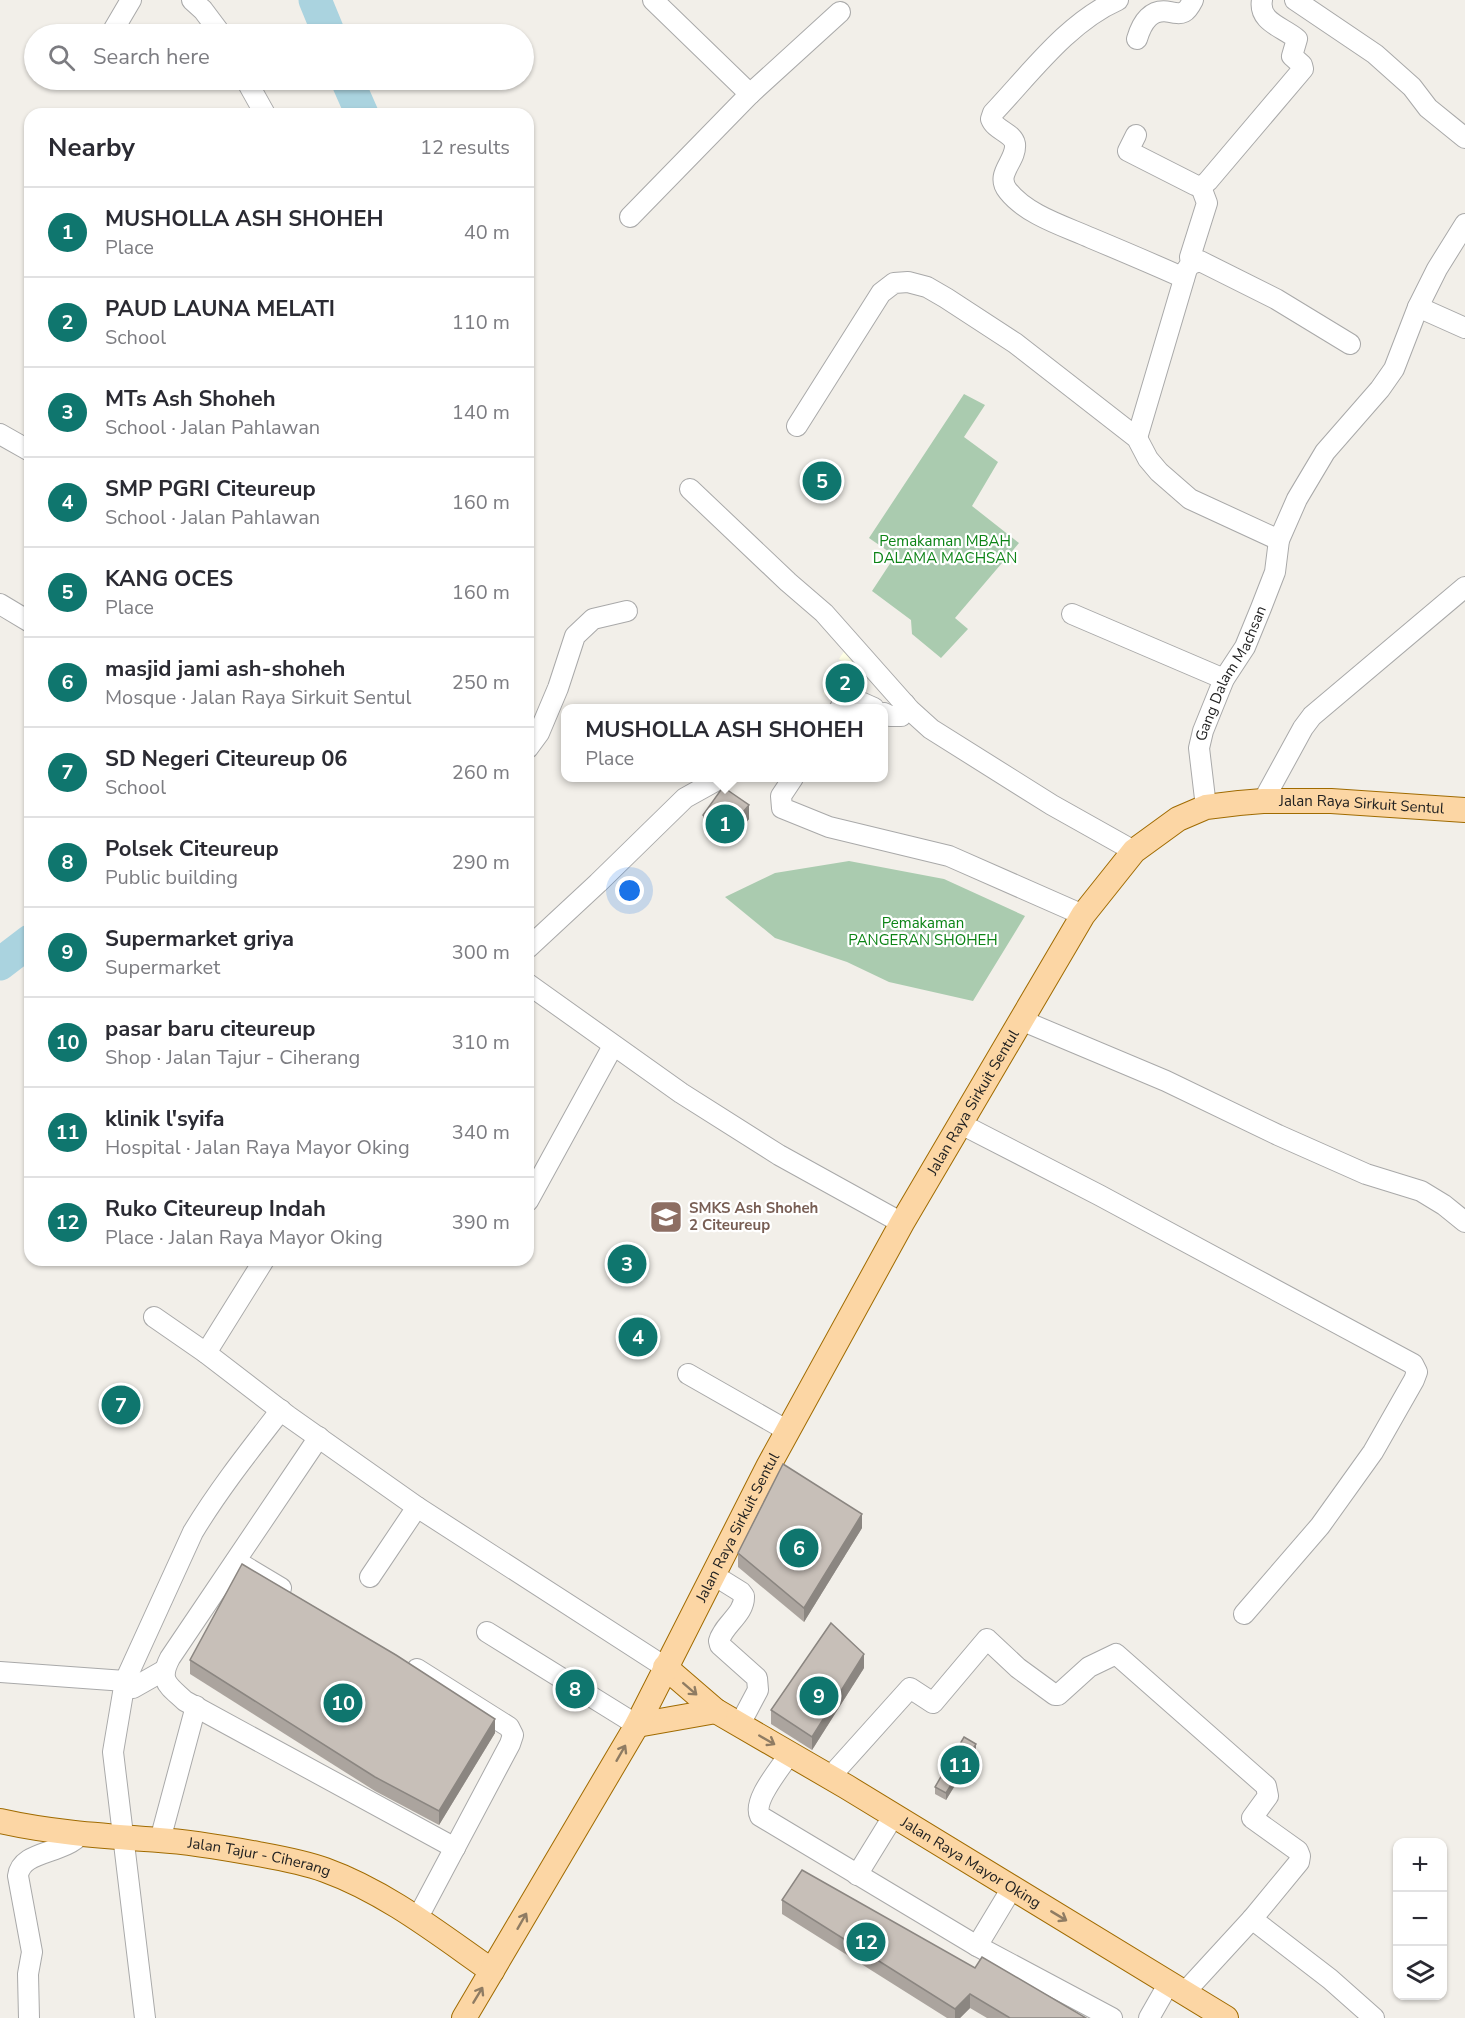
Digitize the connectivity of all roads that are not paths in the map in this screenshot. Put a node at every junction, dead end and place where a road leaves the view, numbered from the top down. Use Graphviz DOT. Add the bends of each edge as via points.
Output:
graph roads {
  1 [pos="131,0"];
  2 [pos="192,0"];
  3 [pos="653,0"];
  4 [pos="1118,0"];
  5 [pos="1193,0"];
  6 [pos="1262,0"];
  7 [pos="1295,0"];
  8 [pos="840,12"];
  9 [pos="117,24"];
  10 [pos="214,24"];
  11 [pos="1137,39"];
  12 [pos="252,90"];
  13 [pos="750,94"];
  14 [pos="262,108"];
  15 [pos="1136,135"];
  16 [pos="1465,138"];
  17 [pos="1201,187"];
  18 [pos="630,217"];
  19 [pos="1465,224"];
  20 [pos="1188,271"];
  21 [pos="1418,308"];
  22 [pos="1465,328"];
  23 [pos="1350,344"];
  24 [pos="797,426"];
  25 [pos="0,434"];
  26 [pos="1137,438"];
  27 [pos="24,448"];
  28 [pos="690,489"];
  29 [pos="1279,540"];
  30 [pos="1465,587"];
  31 [pos="0,604"];
  32 [pos="627,611"];
  33 [pos="1072,614"];
  34 [pos="24,618"];
  35 [pos="1224,679"];
  36 [pos="843,704"];
  37 [pos="865,704"];
  38 [pos="905,704"];
  39 [pos="888,715"];
  40 [pos="534,740"];
  41 [pos="712,782"];
  42 [pos="791,782"];
  43 [pos="1263,801"];
  44 [pos="1206,807"];
  45 [pos="1465,810"];
  46 [pos="1134,851"];
  47 [pos="1083,915"];
  48 [pos="534,942"];
  49 [pos="534,988"];
  50 [pos="1022,1020"];
  51 [pos="613,1046"];
  52 [pos="961,1124"];
  53 [pos="534,1190"];
  54 [pos="1465,1222"];
  55 [pos="902,1223"];
  56 [pos="260,1266"];
  57 [pos="154,1317"];
  58 [pos="206,1353"];
  59 [pos="688,1374"];
  60 [pos="284,1413"];
  61 [pos="788,1431"];
  62 [pos="320,1437"];
  63 [pos="417,1507"];
  64 [pos="236,1561"];
  65 [pos="712,1574"];
  66 [pos="370,1577"];
  67 [pos="294,1596"];
  68 [pos="1244,1614"];
  69 [pos="487,1632"];
  70 [pos="402,1659"];
  71 [pos="665,1667"];
  72 [pos="163,1671"];
  73 [pos="0,1672"];
  74 [pos="129,1684"];
  75 [pos="196,1706"];
  76 [pos="716,1711"];
  77 [pos="740,1724"];
  78 [pos="637,1725"];
  79 [pos="790,1754"];
  80 [pos="830,1777"];
  81 [pos="894,1815"];
  82 [pos="0,1821"];
  83 [pos="81,1834"];
  84 [pos="126,1838"];
  85 [pos="160,1840"];
  86 [pos="455,1848"];
  87 [pos="857,1875"];
  88 [pos="1012,1888"];
  89 [pos="417,1919"];
  90 [pos="1252,1919"];
  91 [pos="977,1946"];
  92 [pos="492,1971"];
  93 [pos="1176,1988"];
  94 [pos="29,2018"];
  95 [pos="145,2018"];
  96 [pos="464,2018"];
  97 [pos="1112,2018"];
  98 [pos="1149,2018"];
  99 [pos="1226,2018"];
  100 [pos="1374,2018"];
  1 -- 9 [label="street"];
  2 -- 10 [label="street"];
  3 -- 13 [label="street"];
  4 -- 20 [label="street" via="1101,7 1074,28 993,113 993,125 1015,143 1004,171 1005,185 1008,192 1036,214"];
  5 -- 11 [label="street" via="1182,13 1153,13 1142,24"];
  6 -- 17 [label="street" via="1263,14 1297,39 1292,56 1303,69"];
  7 -- 16 [label="street" via="1375,54 1412,87 1428,108"];
  8 -- 13 [label="street"];
  12 -- 14 [label="street"];
  13 -- 18 [label="street"];
  15 -- 17 [label="street" via="1128,152"];
  17 -- 20 [label="street" via="1207,203"];
  19 -- 21 [label="street, Gang Dalam Machsan"];
  20 -- 23 [label="street" via="1200,261 1276,299"];
  20 -- 26 [label="street"];
  21 -- 22 [label="street"];
  21 -- 29 [label="street, Gang Dalam Machsan" via="1394,369 1325,452 1297,499"];
  24 -- 26 [label="street" via="881,293 894,283 908,282 927,287 1015,343"];
  25 -- 27 [label="street"];
  26 -- 29 [label="street" via="1159,472 1190,499"];
  28 -- 38 [label="street" via="824,613"];
  29 -- 35 [label="street, Gang Dalam Machsan" via="1275,573 1245,647"];
  30 -- 43 [label="street" via="1312,716"];
  31 -- 34 [label="street"];
  32 -- 40 [label="street" via="593,619 575,636"];
  33 -- 35 [label="street"];
  35 -- 44 [label="street, Gang Dalam Machsan" via="1199,748"];
  36 -- 37 [label="street" via="846,699"];
  38 -- 39 [label="street" via="901,716"];
  38 -- 46 [label="street" via="931,729"];
  41 -- 48 [label="street" via="685,798"];
  42 -- 47 [label="street" via="782,796 782,808 830,827 949,856"];
  43 -- 44 [label="main road, Jalan Raya Sirkuit Sentul"];
  43 -- 45 [label="main road, Jalan Raya Sirkuit Sentul" via="1331,801"];
  44 -- 46 [label="main road, Jalan Raya Sirkuit Sentul" via="1178,819"];
  46 -- 47 [label="main road, Jalan Raya Sirkuit Sentul"];
  47 -- 50 [label="main road, Jalan Raya Sirkuit Sentul"];
  49 -- 51 [label="street"];
  50 -- 52 [label="main road, Jalan Raya Sirkuit Sentul"];
  50 -- 54 [label="street" via="1166,1081 1366,1174 1421,1191"];
  51 -- 53 [label="street"];
  51 -- 55 [label="street" via="779,1155"];
  52 -- 55 [label="main road, Jalan Raya Sirkuit Sentul"];
  52 -- 68 [label="street" via="1413,1364 1417,1372 1414,1380 1373,1452 1320,1526"];
  55 -- 61 [label="main road, Jalan Raya Sirkuit Sentul"];
  56 -- 58 [label="street"];
  57 -- 58 [label="street"];
  58 -- 60 [label="street"];
  59 -- 61 [label="street"];
  60 -- 62 [label="street"];
  60 -- 74 [label="street" via="240,1462 193,1532"];
  61 -- 65 [label="main road, Jalan Raya Sirkuit Sentul"];
  62 -- 63 [label="street"];
  62 -- 64 [label="street"];
  63 -- 66 [label="street"];
  63 -- 71 [label="street"];
  64 -- 67 [label="street"];
  64 -- 72 [label="street"];
  65 -- 71 [label="main road, Jalan Raya Sirkuit Sentul"];
  65 -- 77 [label="street" via="744,1596 744,1604 719,1641 759,1684"];
  69 -- 78 [label="street"];
  70 -- 86 [label="street" via="509,1727 513,1735"];
  71 -- 76 [label="main road, Jalan Raya Mayor Oking, one-way"];
  71 -- 78 [label="main road, Jalan Raya Sirkuit Sentul"];
  72 -- 74 [label="street"];
  72 -- 75 [label="street" via="166,1683"];
  73 -- 74 [label="street"];
  74 -- 84 [label="street" via="120,1758"];
  75 -- 85 [label="street"];
  75 -- 86 [label="street"];
  76 -- 77 [label="main road, Jalan Raya Mayor Oking"];
  76 -- 78 [label="main road"];
  77 -- 79 [label="main road, Jalan Raya Mayor Oking, one-way"];
  92 -- 78 [label="main road, Jalan Raya Sirkuit Sentul, one-way"];
  79 -- 80 [label="main road, Jalan Raya Mayor Oking"];
  79 -- 87 [label="street" via="758,1805 760,1816"];
  80 -- 81 [label="main road, Jalan Raya Mayor Oking"];
  80 -- 90 [label="street" via="910,1688 933,1703 987,1639 1055,1695 1089,1667 1116,1654 1268,1790 1252,1818 1298,1851 1300,1860"];
  81 -- 87 [label="street"];
  81 -- 88 [label="main road, Jalan Raya Mayor Oking"];
  82 -- 83 [label="main road, Jalan Tajur - Ciherang"];
  83 -- 84 [label="main road, Jalan Tajur - Ciherang"];
  83 -- 94 [label="street" via="58,1850 28,1859 19,1869 32,1959 28,1974"];
  84 -- 85 [label="main road, Jalan Tajur - Ciherang"];
  84 -- 95 [label="street"];
  85 -- 89 [label="main road, Jalan Tajur - Ciherang" via="324,1869 368,1888"];
  86 -- 89 [label="street"];
  87 -- 91 [label="street"];
  88 -- 91 [label="street"];
  88 -- 93 [label="main road, Jalan Raya Mayor Oking, one-way"];
  89 -- 92 [label="main road, Jalan Tajur - Ciherang"];
  90 -- 93 [label="street"];
  90 -- 100 [label="street"];
  91 -- 97 [label="street"];
  96 -- 92 [label="main road, Jalan Raya Sirkuit Sentul, one-way"];
  93 -- 98 [label="street"];
  93 -- 99 [label="main road, Jalan Raya Mayor Oking"];
}
